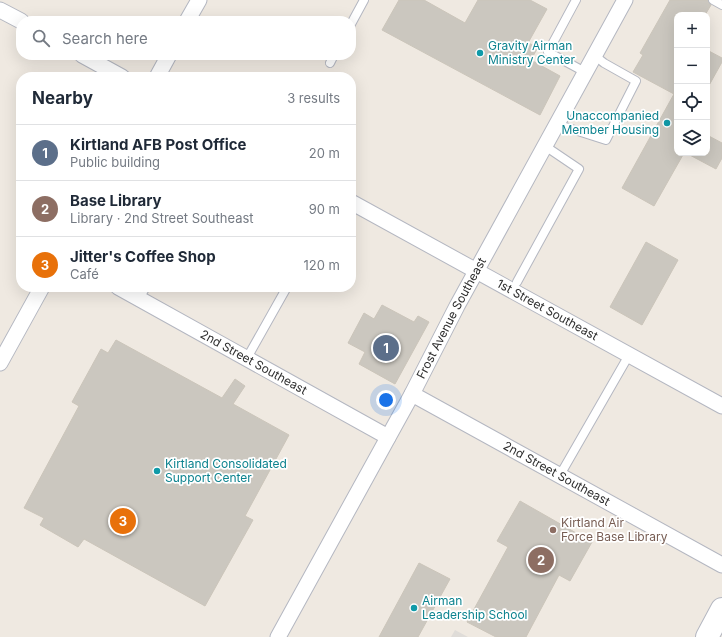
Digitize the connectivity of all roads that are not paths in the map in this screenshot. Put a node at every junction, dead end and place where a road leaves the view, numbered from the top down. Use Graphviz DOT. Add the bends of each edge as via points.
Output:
graph roads {
  1 [pos="199,0"];
  2 [pos="364,0"];
  3 [pos="576,0"];
  4 [pos="625,0"];
  5 [pos="713,0"];
  6 [pos="722,5"];
  7 [pos="0,10"];
  8 [pos="191,16"];
  9 [pos="355,16"];
  10 [pos="16,18"];
  11 [pos="594,55"];
  12 [pos="91,60"];
  13 [pos="166,60"];
  14 [pos="332,60"];
  15 [pos="330,63"];
  16 [pos="113,72"];
  17 [pos="160,72"];
  18 [pos="585,72"];
  19 [pos="556,124"];
  20 [pos="544,146"];
  21 [pos="356,205"];
  22 [pos="476,270"];
  23 [pos="517,282"];
  24 [pos="39,292"];
  25 [pos="284,292"];
  26 [pos="142,293"];
  27 [pos="629,355"];
  28 [pos="247,358"];
  29 [pos="0,363"];
  30 [pos="412,394"];
  31 [pos="722,406"];
  32 [pos="388,437"];
  33 [pos="560,475"];
  34 [pos="722,565"];
  35 [pos="278,637"];
  1 -- 8 [label="street"];
  2 -- 9 [label="lane"];
  3 -- 18 [label="lane" via="548,52"];
  4 -- 11 [label="street, Frost Avenue Southeast"];
  5 -- 6 [label="lane"];
  7 -- 10 [label="street"];
  11 -- 18 [label="street, Frost Avenue Southeast"];
  11 -- 19 [label="lane" via="636,81 606,140"];
  12 -- 16 [label="street"];
  13 -- 17 [label="street"];
  14 -- 15 [label="lane"];
  18 -- 19 [label="street, Frost Avenue Southeast"];
  19 -- 20 [label="street, Frost Avenue Southeast"];
  20 -- 22 [label="street, Frost Avenue Southeast"];
  20 -- 23 [label="lane" via="579,169"];
  21 -- 22 [label="street, 1st Street Southeast"];
  22 -- 27 [label="street, 1st Street Southeast"];
  22 -- 30 [label="street, Frost Avenue Southeast"];
  24 -- 29 [label="street"];
  25 -- 28 [label="lane"];
  26 -- 28 [label="street, 2nd Street Southeast"];
  27 -- 31 [label="street, 1st Street Southeast"];
  27 -- 33 [label="lane"];
  28 -- 32 [label="street, 2nd Street Southeast"];
  30 -- 32 [label="street, Frost Avenue Southeast"];
  30 -- 33 [label="street, 2nd Street Southeast"];
  32 -- 35 [label="street, Frost Avenue Southeast"];
  33 -- 34 [label="street, 2nd Street Southeast"];
}
